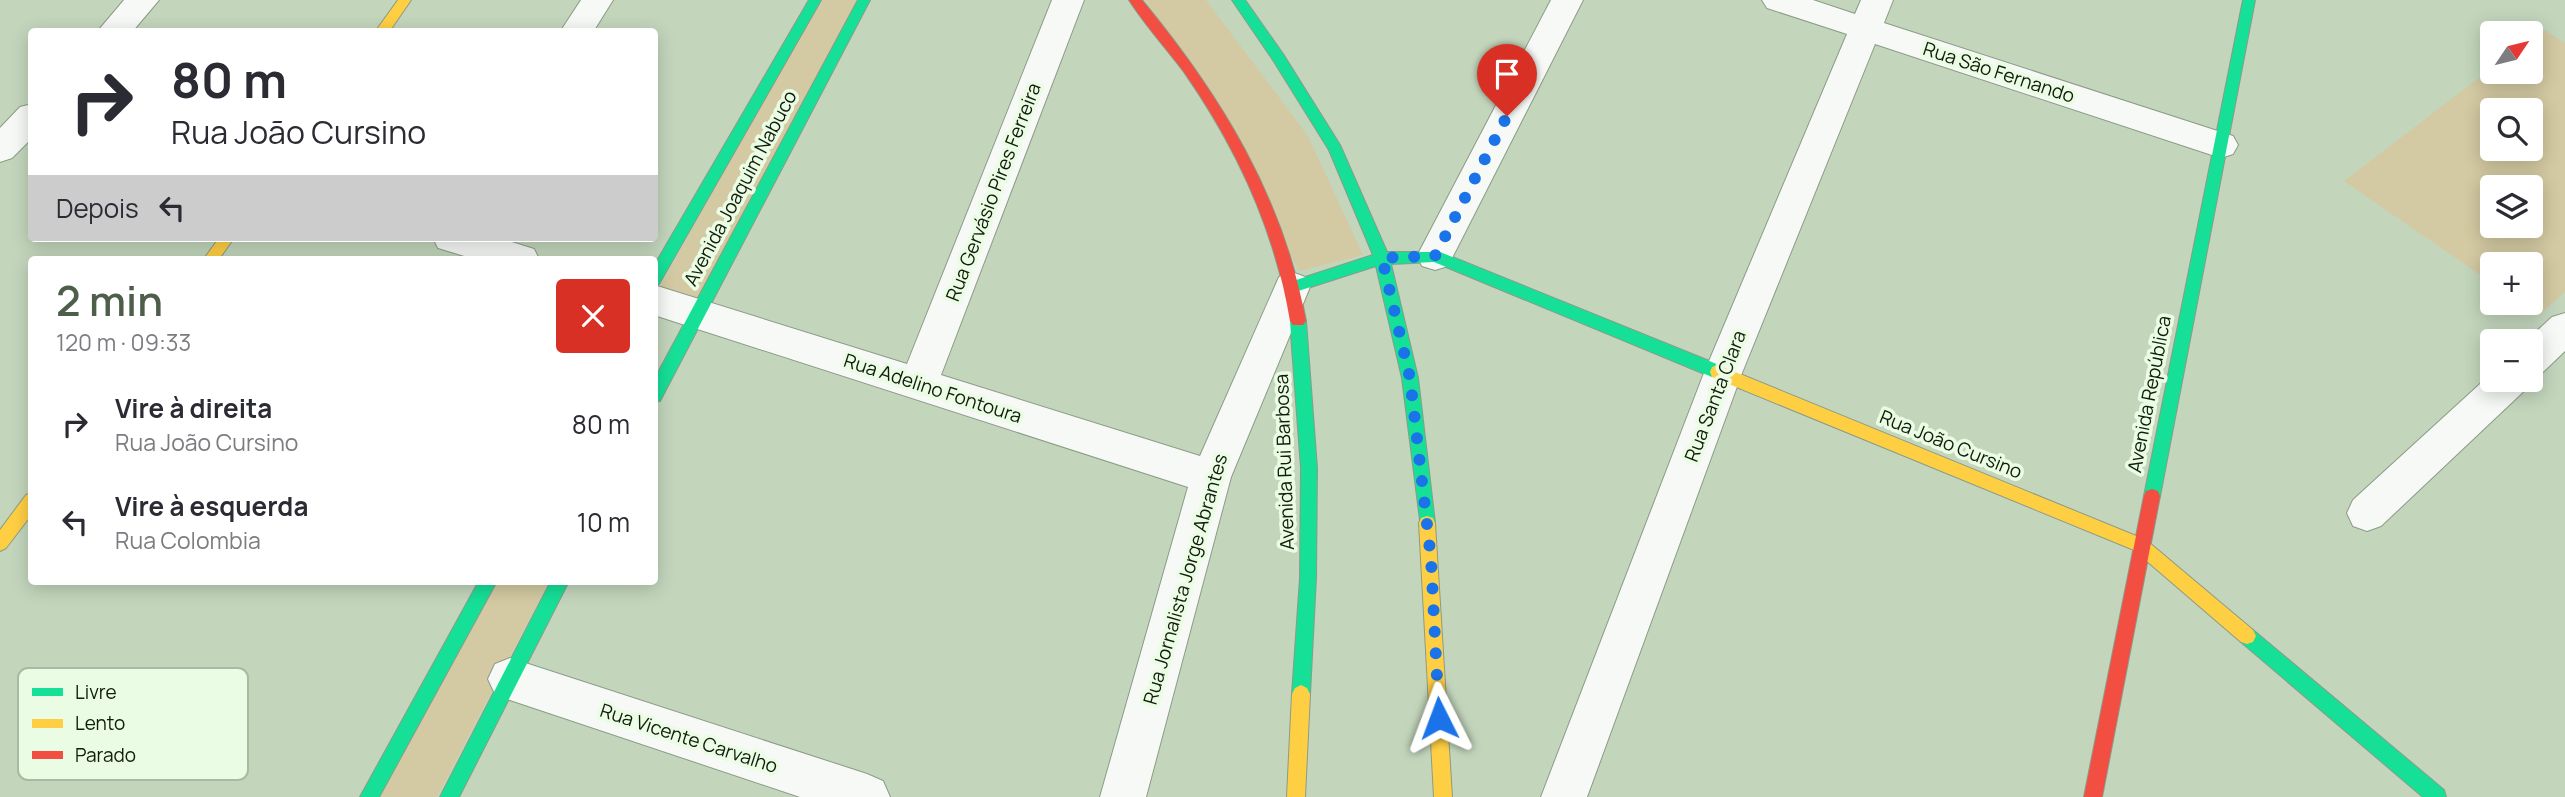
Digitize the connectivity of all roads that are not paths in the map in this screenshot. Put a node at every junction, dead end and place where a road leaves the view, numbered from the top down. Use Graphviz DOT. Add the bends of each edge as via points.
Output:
graph roads {
  1 [pos="143,0"];
  2 [pos="405,0"];
  3 [pos="597,0"];
  4 [pos="815,0"];
  5 [pos="864,0"];
  6 [pos="1068,0"];
  7 [pos="1135,0"];
  8 [pos="1238,0"];
  9 [pos="1567,0"];
  10 [pos="1778,0"];
  11 [pos="2249,0"];
  12 [pos="1871,14"];
  13 [pos="117,28"];
  14 [pos="384,28"];
  15 [pos="579,28"];
  16 [pos="28,121"];
  17 [pos="9,145"];
  18 [pos="2221,145"];
  19 [pos="224,242"];
  20 [pos="464,242"];
  21 [pos="213,256"];
  22 [pos="511,256"];
  23 [pos="1435,256"];
  24 [pos="1382,258"];
  25 [pos="658,273"];
  26 [pos="1292,287"];
  27 [pos="658,301"];
  28 [pos="697,313"];
  29 [pos="2565,328"];
  30 [pos="2543,348"];
  31 [pos="1723,373"];
  32 [pos="918,384"];
  33 [pos="658,388"];
  34 [pos="2497,392"];
  35 [pos="1211,477"];
  36 [pos="28,505"];
  37 [pos="2367,513"];
  38 [pos="0,543"];
  39 [pos="2140,545"];
  40 [pos="486,585"];
  41 [pos="558,585"];
  42 [pos="510,679"];
  43 [pos="369,797"];
  44 [pos="449,797"];
  45 [pos="867,797"];
  46 [pos="1123,797"];
  47 [pos="1296,797"];
  48 [pos="1443,797"];
  49 [pos="1564,797"];
  50 [pos="2093,797"];
  51 [pos="2437,797"];
  1 -- 13 [label="street"];
  2 -- 14 [label="street"];
  3 -- 15 [label="street"];
  4 -- 25 [label="street, Avenida Joaquim Nabuco"];
  5 -- 28 [label="street, Avenida Joaquim Nabuco"];
  6 -- 32 [label="street, Rua Gervásio Pires Ferreira"];
  7 -- 26 [label="street, Avenida Rui Barbosa" via="1157,23 1218,115 1263,199"];
  8 -- 24 [label="street" via="1335,149"];
  9 -- 23 [label="street"];
  10 -- 12 [label="street, Rua São Fernando"];
  11 -- 18 [label="street, Avenida República"];
  12 -- 18 [label="street, Rua São Fernando"];
  12 -- 31 [label="street, Rua Santa Clara"];
  16 -- 17 [label="street"];
  18 -- 39 [label="street, Avenida República"];
  19 -- 21 [label="street"];
  20 -- 22 [label="street"];
  23 -- 24 [label="street, Rua João Cursino"];
  23 -- 31 [label="street, Rua João Cursino"];
  24 -- 26 [label="street, Rua João Cursino"];
  24 -- 48 [label="street" via="1410,378 1431,559"];
  26 -- 35 [label="street, Rua Jornalista Jorge Abrantes"];
  26 -- 47 [label="street, Avenida Rui Barbosa" via="1307,402 1310,522"];
  27 -- 28 [label="street, Rua Adelino Fontoura"];
  28 -- 32 [label="street, Rua Adelino Fontoura"];
  28 -- 33 [label="street, Avenida Joaquim Nabuco"];
  29 -- 30 [label="street"];
  31 -- 39 [label="street, Rua João Cursino"];
  31 -- 49 [label="street, Rua Santa Clara"];
  32 -- 35 [label="street, Rua Adelino Fontoura"];
  34 -- 37 [label="street"];
  35 -- 46 [label="street, Rua Jornalista Jorge Abrantes"];
  36 -- 38 [label="street"];
  39 -- 50 [label="street, Avenida República"];
  39 -- 51 [label="street, Rua João Cursino"];
  40 -- 43 [label="street"];
  41 -- 42 [label="street"];
  42 -- 44 [label="street"];
  42 -- 45 [label="street, Rua Vicente Carvalho"];
}
